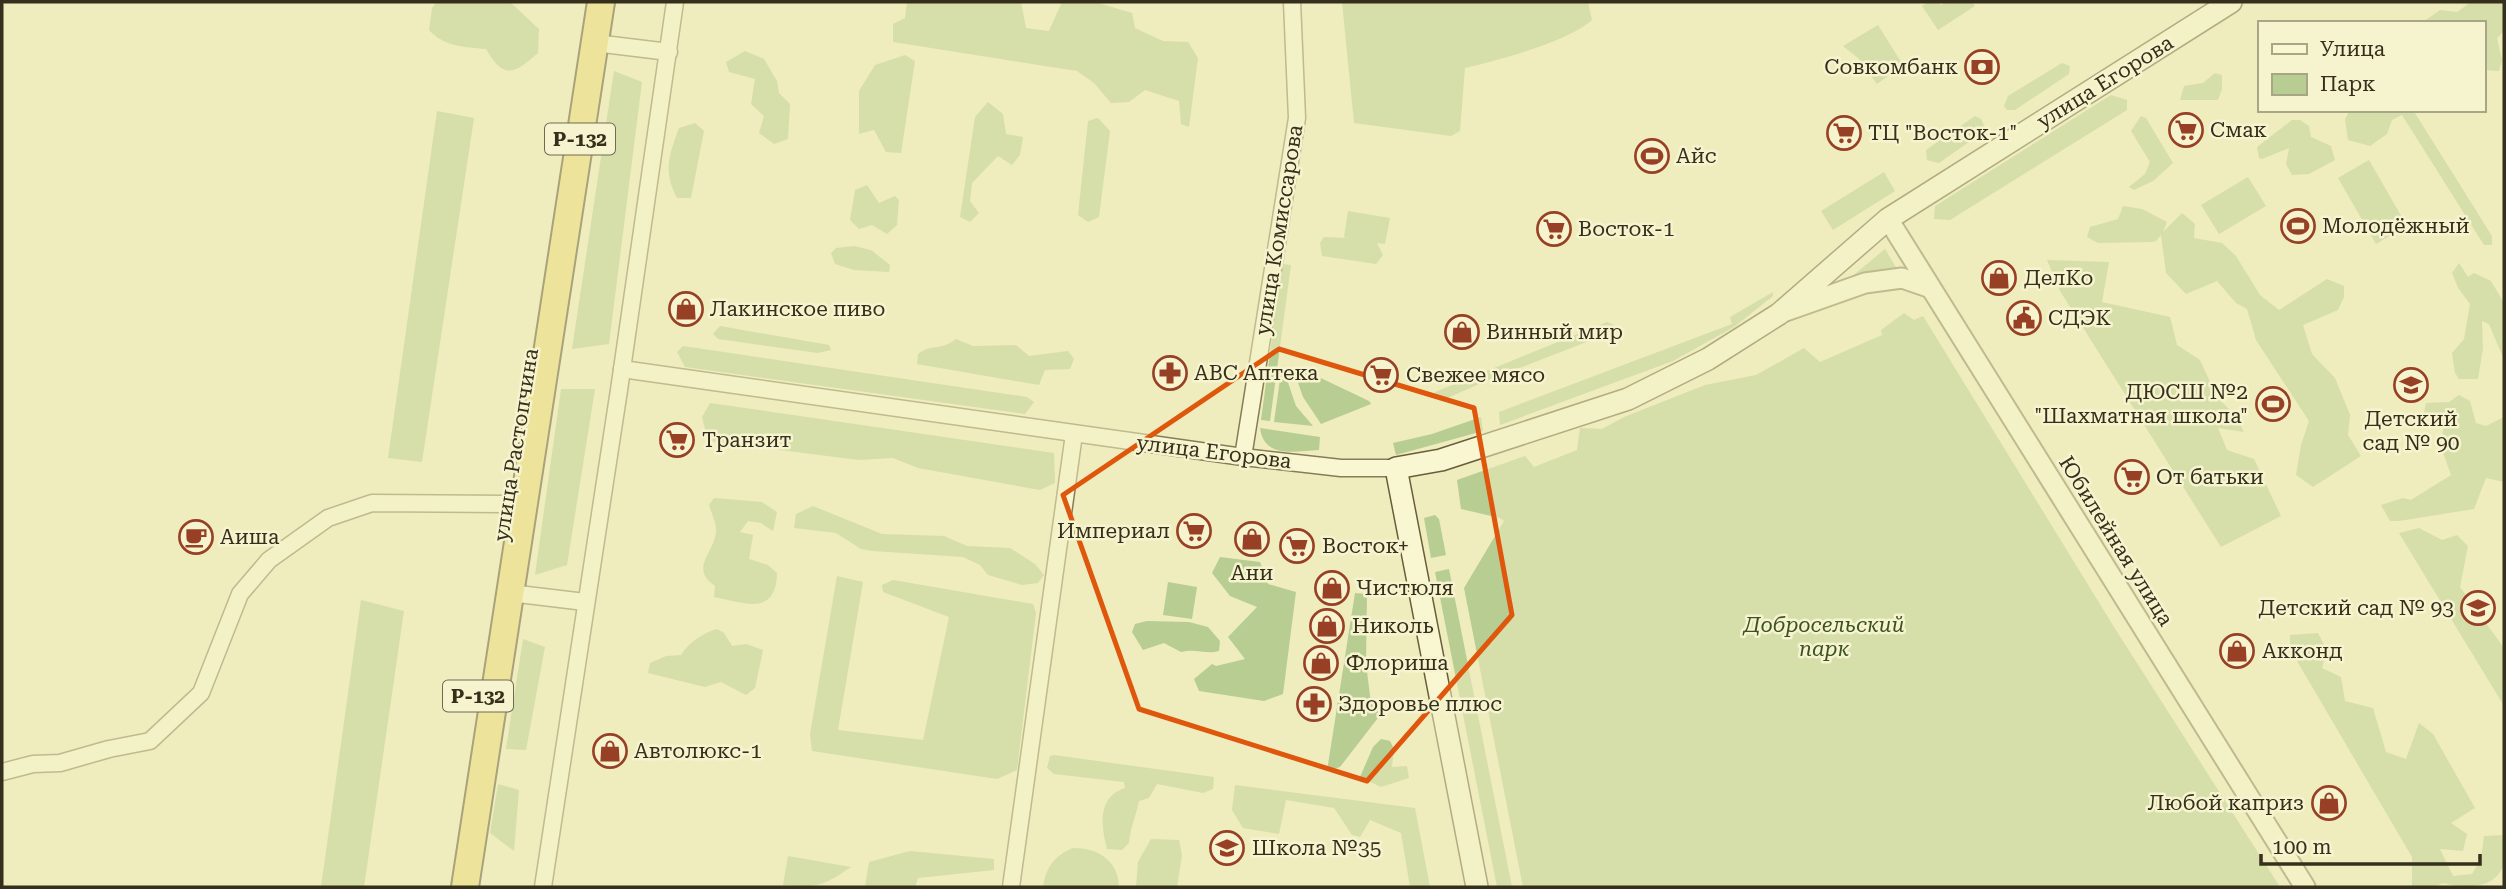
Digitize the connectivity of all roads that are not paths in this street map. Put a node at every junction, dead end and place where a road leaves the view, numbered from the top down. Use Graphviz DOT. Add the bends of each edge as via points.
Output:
graph roads {
  1 [pos="584,2"];
  2 [pos="601,2"];
  3 [pos="675,2"];
  4 [pos="1292,2"];
  5 [pos="2231,2"];
  6 [pos="595,43"];
  7 [pos="669,52"];
  8 [pos="1888,219"];
  9 [pos="1928,287"];
  10 [pos="1779,314"];
  11 [pos="622,369"];
  12 [pos="1074,434"];
  13 [pos="1243,457"];
  14 [pos="1396,468"];
  15 [pos="507,504"];
  16 [pos="510,593"];
  17 [pos="585,603"];
  18 [pos="2,772"];
  19 [pos="448,887"];
  20 [pos="466,887"];
  21 [pos="543,887"];
  22 [pos="1011,887"];
  23 [pos="1478,887"];
  24 [pos="2305,887"];
  1 -- 15 [label="highway, улица Растопчина / Р-132"];
  2 -- 6 [label="highway, улица Растопчина / Р-132"];
  3 -- 7 [label="street"];
  4 -- 13 [label="street, улица Комиссарова" via="1297,118"];
  5 -- 8 [label="main road, улица Егорова"];
  6 -- 7 [label="street"];
  6 -- 16 [label="highway, улица Растопчина / Р-132"];
  7 -- 11 [label="street"];
  8 -- 9 [label="street, Юбилейная улица"];
  8 -- 10 [label="main road, улица Егорова"];
  9 -- 10 [label="street, улица Егорова" via="1902,278 1866,284"];
  9 -- 24 [label="street, Юбилейная улица"];
  10 -- 14 [label="main road, улица Егорова" via="1708,359 1628,399 1441,460"];
  11 -- 12 [label="street, улица Егорова"];
  11 -- 17 [label="street"];
  12 -- 13 [label="street, улица Егорова"];
  12 -- 22 [label="street"];
  13 -- 14 [label="street, улица Егорова" via="1340,468"];
  14 -- 23 [label="main road"];
  15 -- 18 [label="street" via="372,503 328,518 269,560 240,594 201,693 150,741"];
  15 -- 19 [label="highway, улица Растопчина / Р-132"];
  16 -- 17 [label="street"];
  16 -- 20 [label="highway, улица Растопчина / Р-132"];
  17 -- 21 [label="street"];
}
